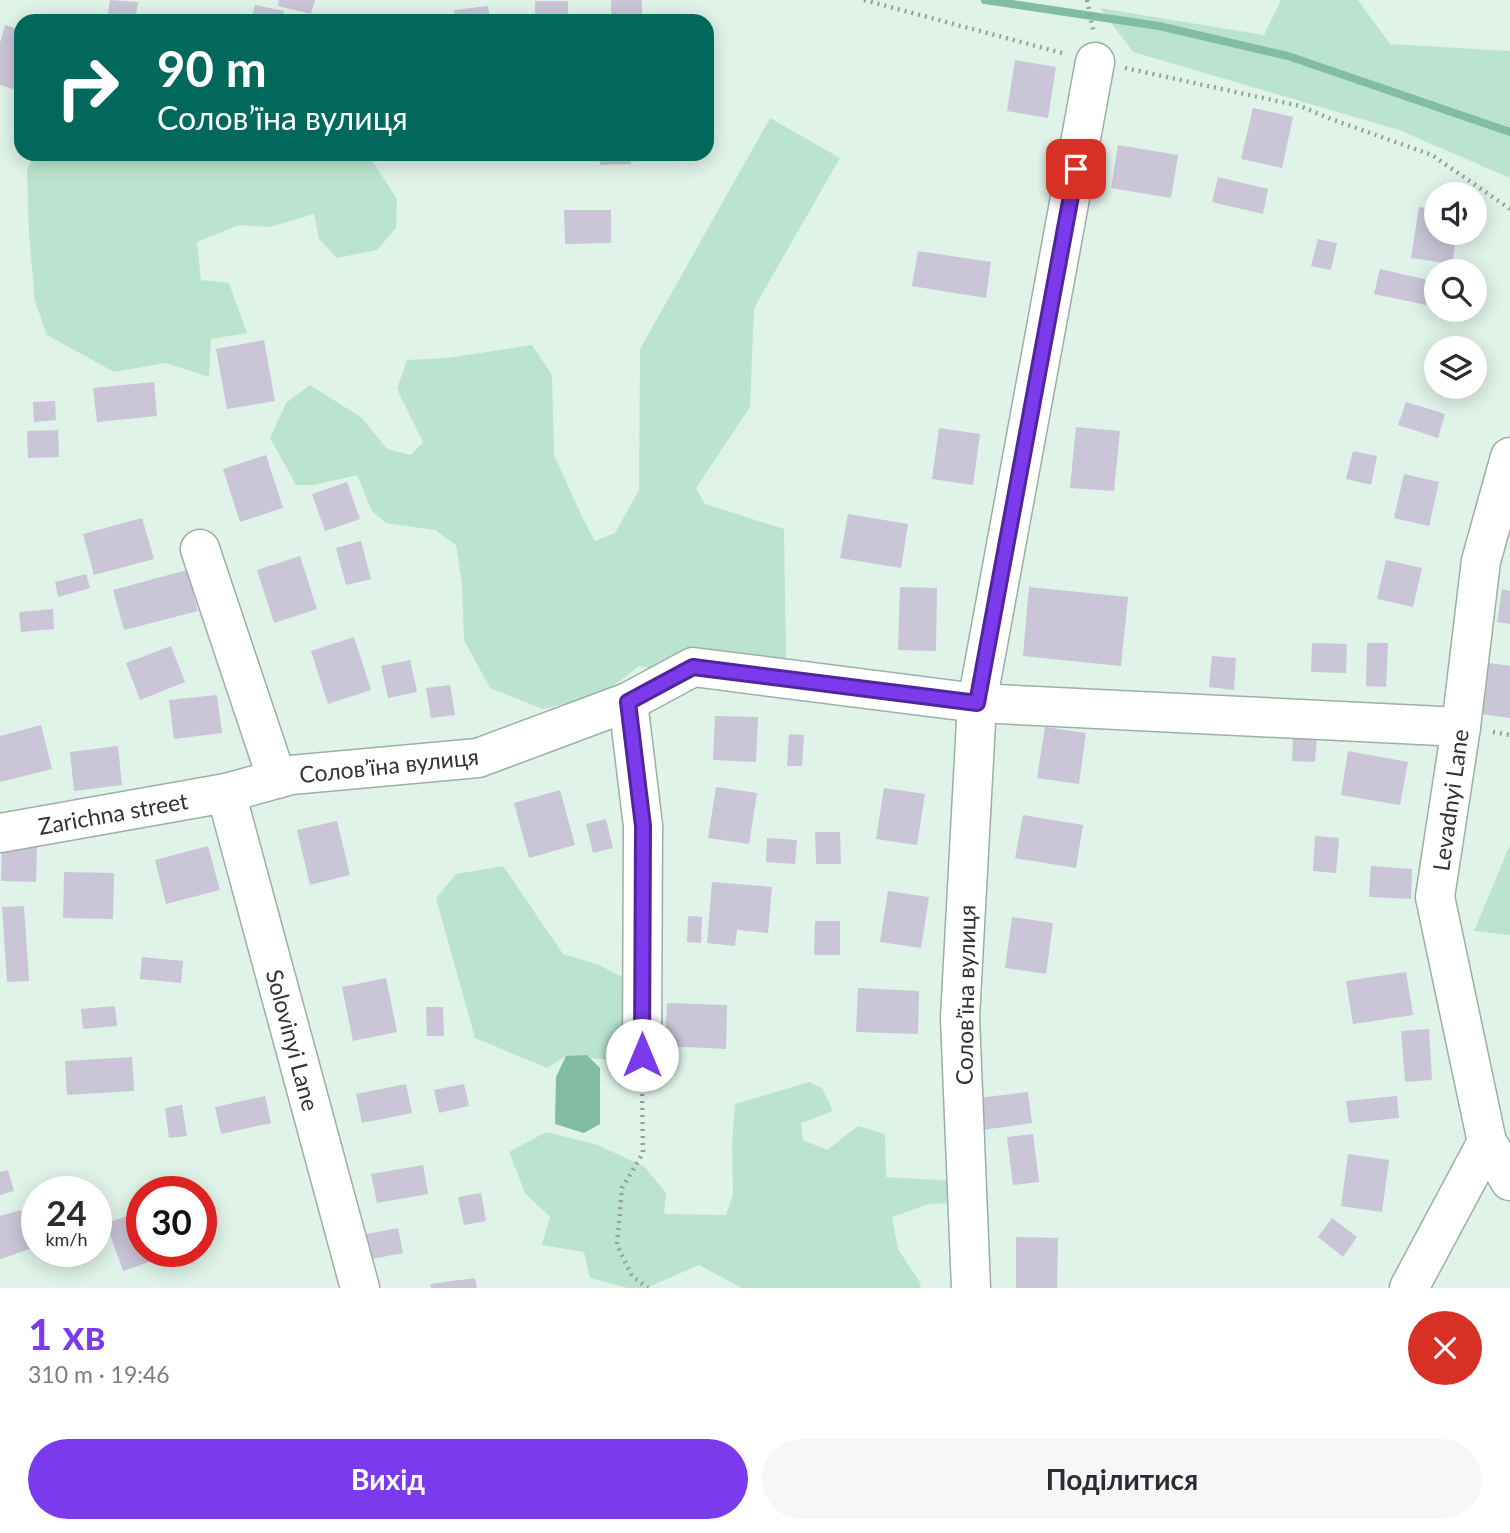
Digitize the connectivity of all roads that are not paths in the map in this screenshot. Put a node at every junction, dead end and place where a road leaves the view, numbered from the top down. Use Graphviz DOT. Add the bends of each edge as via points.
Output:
graph roads {
  1 [pos="1095,62"];
  2 [pos="1510,457"];
  3 [pos="200,549"];
  4 [pos="628,702"];
  5 [pos="977,703"];
  6 [pos="1461,727"];
  7 [pos="277,779"];
  8 [pos="226,793"];
  9 [pos="0,833"];
  10 [pos="642,1055"];
  11 [pos="1499,1141"];
  12 [pos="1510,1181"];
  13 [pos="360,1288"];
  14 [pos="971,1288"];
  15 [pos="1409,1288"];
  1 -- 5 [label="street"];
  2 -- 6 [label="street, Levadnyi Lane" via="1480,561"];
  3 -- 7 [label="street"];
  4 -- 5 [label="street, Соловʼїна вулиця" via="693,667"];
  4 -- 7 [label="street, Соловʼїна вулиця" via="478,758"];
  4 -- 10 [label="street" via="643,826"];
  5 -- 6 [label="street, Соловʼїна вулиця"];
  5 -- 14 [label="street, Соловʼїна вулиця" via="960,1018"];
  6 -- 11 [label="street, Levadnyi Lane" via="1436,897"];
  7 -- 8 [label="street, Соловʼїна вулиця"];
  8 -- 9 [label="street, Zarichna street"];
  8 -- 13 [label="street, Solovinyi Lane"];
  11 -- 12 [label="street, Levadnyi Lane"];
  11 -- 15 [label="street"];
}
